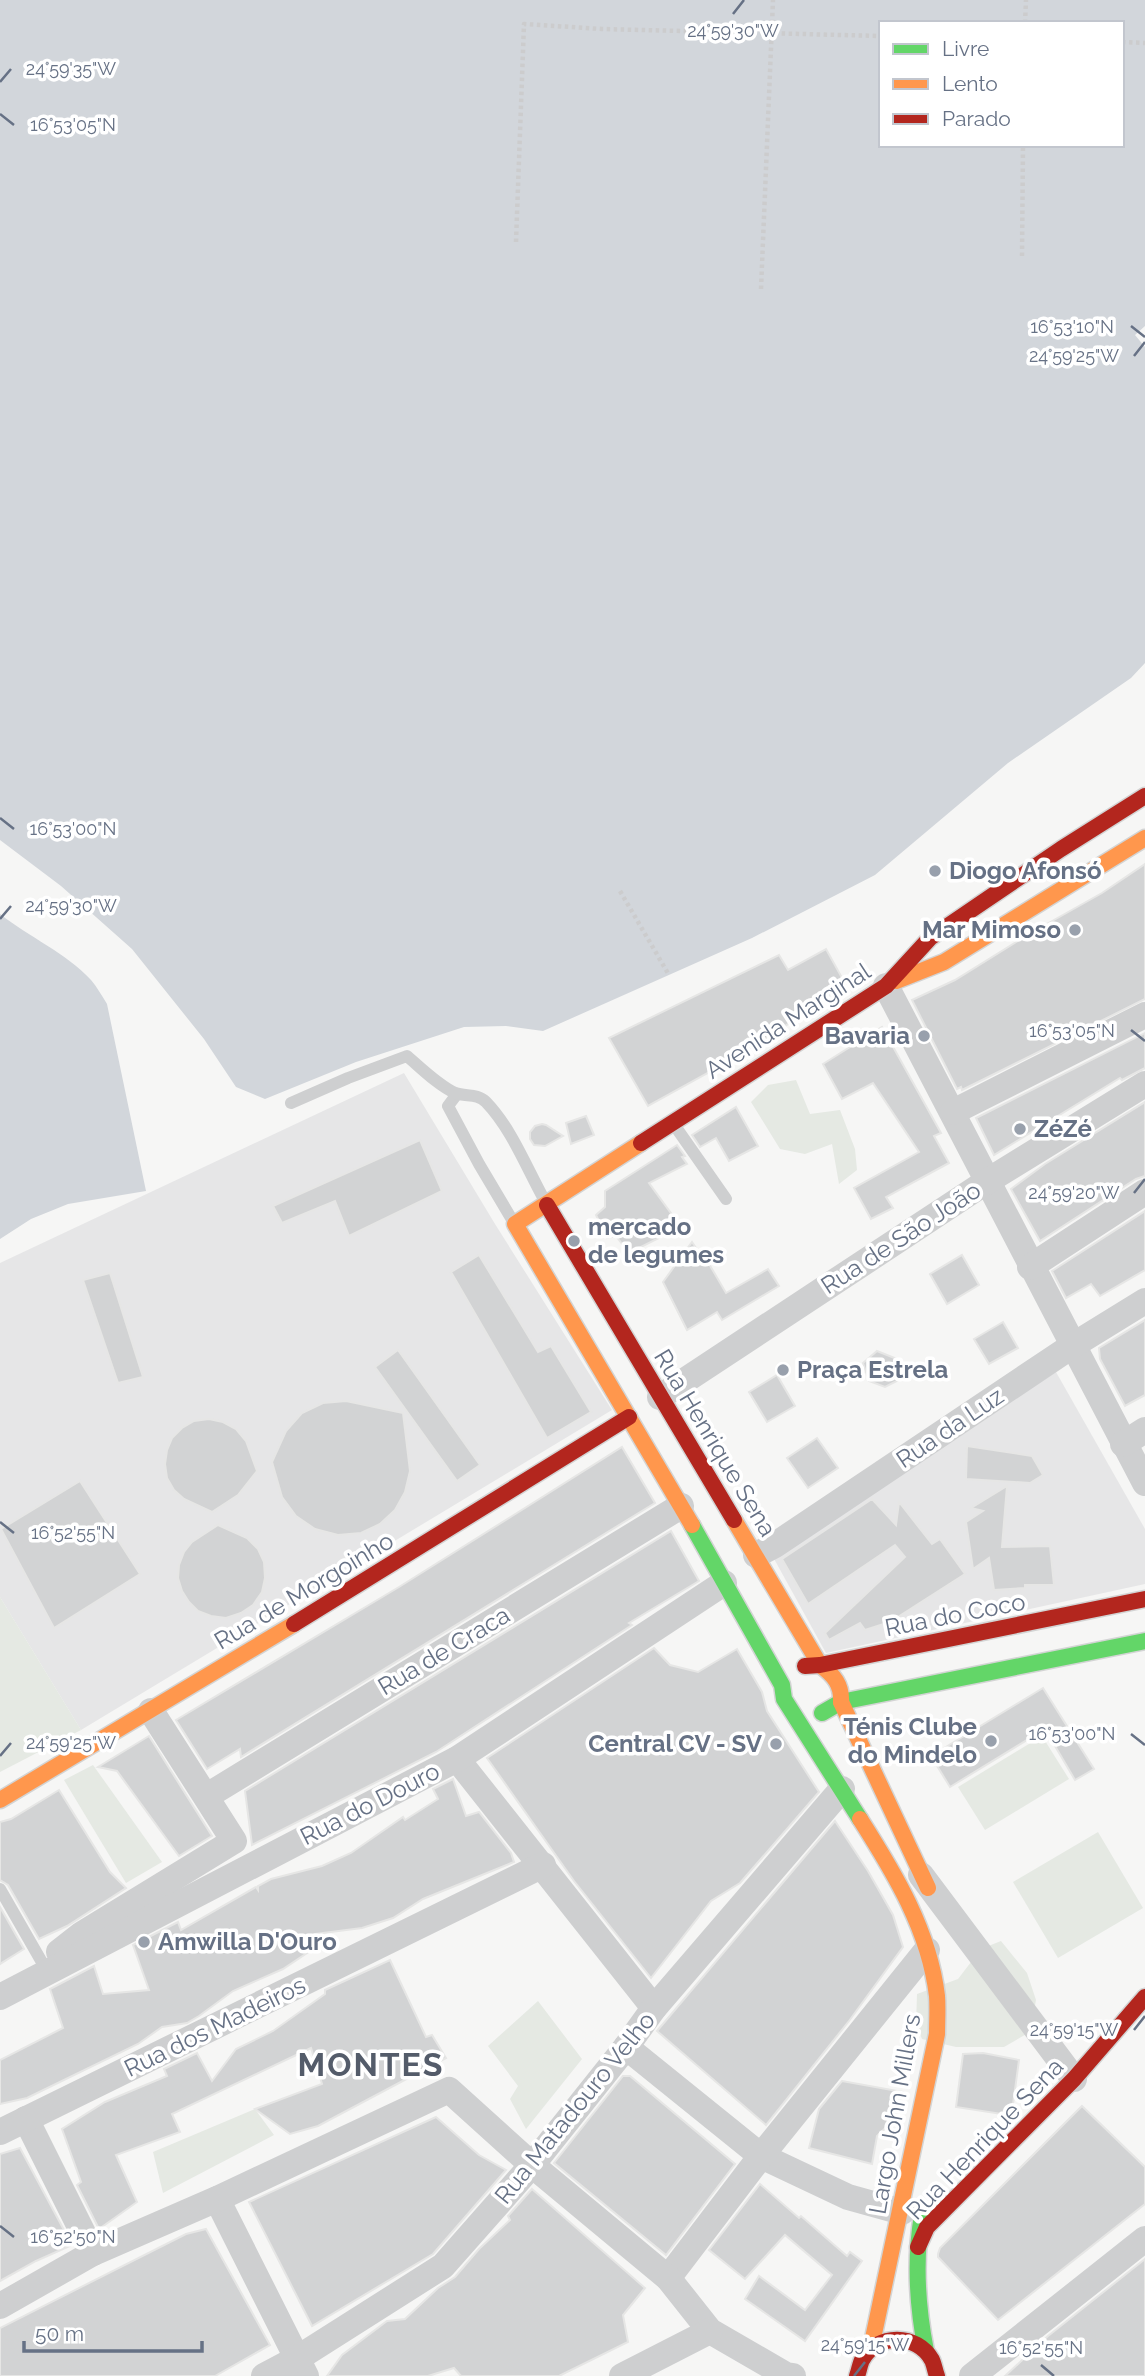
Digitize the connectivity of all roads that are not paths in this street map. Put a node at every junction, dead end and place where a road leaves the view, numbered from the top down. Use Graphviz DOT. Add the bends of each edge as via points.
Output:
graph roads {
  1 [pos="1145,796"];
  2 [pos="1145,838"];
  3 [pos="886,985"];
  4 [pos="1145,1015"];
  5 [pos="1145,1084"];
  6 [pos="457,1094"];
  7 [pos="291,1103"];
  8 [pos="953,1112"];
  9 [pos="673,1123"];
  10 [pos="986,1182"];
  11 [pos="1145,1192"];
  12 [pos="726,1199"];
  13 [pos="547,1205"];
  14 [pos="515,1224"];
  15 [pos="1030,1267"];
  16 [pos="1145,1301"];
  17 [pos="1072,1346"];
  18 [pos="660,1397"];
  19 [pos="629,1417"];
  20 [pos="1134,1437"];
  21 [pos="1145,1483"];
  22 [pos="681,1506"];
  23 [pos="756,1555"];
  24 [pos="724,1583"];
  25 [pos="1145,1599"];
  26 [pos="1145,1641"];
  27 [pos="820,1665"];
  28 [pos="782,1685"];
  29 [pos="841,1702"];
  30 [pos="151,1711"];
  31 [pos="794,1712"];
  32 [pos="457,1759"];
  33 [pos="842,1789"];
  34 [pos="207,1796"];
  35 [pos="0,1800"];
  36 [pos="543,1865"];
  37 [pos="921,1875"];
  38 [pos="0,1889"];
  39 [pos="937,1945"];
  40 [pos="43,1964"];
  41 [pos="2,1996"];
  42 [pos="1145,1997"];
  43 [pos="654,2008"];
  44 [pos="626,2047"];
  45 [pos="1074,2079"];
  46 [pos="26,2119"];
  47 [pos="0,2133"];
  48 [pos="761,2156"];
  49 [pos="532,2165"];
  50 [pos="217,2199"];
  51 [pos="913,2207"];
  52 [pos="1145,2239"];
  53 [pos="917,2252"];
  54 [pos="93,2253"];
  55 [pos="668,2278"];
  56 [pos="0,2306"];
  57 [pos="710,2331"];
  58 [pos="871,2348"];
  59 [pos="936,2366"];
  60 [pos="302,2367"];
  61 [pos="264,2376"];
  62 [pos="622,2376"];
  63 [pos="793,2376"];
  64 [pos="858,2376"];
  65 [pos="972,2376"];
  1 -- 3 [label="main road, Avenida Marginal" via="930,938"];
  2 -- 3 [label="main road" via="944,962"];
  3 -- 8 [label="street"];
  3 -- 9 [label="main road, Avenida Marginal"];
  4 -- 8 [label="street"];
  5 -- 10 [label="street, Rua de São João"];
  6 -- 7 [label="lane" via="407,1056"];
  6 -- 13 [label="lane" via="484,1101 506,1129"];
  6 -- 14 [label="lane" via="448,1106"];
  8 -- 10 [label="street"];
  9 -- 12 [label="lane"];
  9 -- 13 [label="main road, Avenida Marginal"];
  10 -- 15 [label="street"];
  10 -- 18 [label="street, Rua de São João"];
  11 -- 15 [label="street"];
  13 -- 14 [label="main road, Avenida Marginal"];
  13 -- 18 [label="main road, Rua Henrique Sena"];
  14 -- 19 [label="main road"];
  15 -- 17 [label="street"];
  16 -- 17 [label="street, Rua da Luz"];
  17 -- 20 [label="street"];
  17 -- 23 [label="street, Rua da Luz"];
  18 -- 23 [label="main road, Rua Henrique Sena"];
  19 -- 22 [label="main road"];
  19 -- 30 [label="main road, Rua de Morgoinho"];
  20 -- 21 [label="street"];
  22 -- 24 [label="main road"];
  22 -- 34 [label="street, Rua de Craca"];
  23 -- 27 [label="main road, Rua Henrique Sena"];
  24 -- 28 [label="main road"];
  24 -- 32 [label="street, Rua do Douro"];
  25 -- 27 [label="main road, Rua do Coco"];
  26 -- 29 [label="main road"];
  27 -- 28 [label="main road, Rua do Coco" via="792,1670"];
  27 -- 29 [label="main road, Rua Henrique Sena" via="839,1684"];
  28 -- 31 [label="main road" via="784,1699"];
  29 -- 31 [label="main road" via="814,1716"];
  29 -- 37 [label="main road, Largo John Millers"];
  30 -- 34 [label="street"];
  30 -- 35 [label="main road, Rua de Morgoinho"];
  31 -- 33 [label="main road, Largo John Millers"];
  32 -- 36 [label="street"];
  32 -- 41 [label="street, Rua do Douro"];
  33 -- 39 [label="main road, Largo John Millers"];
  33 -- 43 [label="street, Rua Matadouro Velho"];
  34 -- 40 [label="street" via="234,1841 82,1934"];
  36 -- 43 [label="street"];
  36 -- 46 [label="street, Rua dos Madeiros"];
  37 -- 39 [label="main road, Largo John Millers"];
  37 -- 45 [label="street"];
  38 -- 40 [label="lane"];
  39 -- 48 [label="street"];
  39 -- 51 [label="main road, Largo John Millers" via="937,2034"];
  40 -- 41 [label="street"];
  42 -- 45 [label="main road, Rua Henrique Sena"];
  43 -- 44 [label="street, Rua Matadouro Velho"];
  44 -- 48 [label="street"];
  44 -- 49 [label="street, Rua Matadouro Velho"];
  45 -- 53 [label="main road, Rua Henrique Sena" via="927,2227"];
  46 -- 47 [label="street, Rua dos Madeiros"];
  46 -- 54 [label="street"];
  48 -- 51 [label="street" via="848,2197"];
  48 -- 55 [label="street"];
  49 -- 50 [label="street" via="449,2090"];
  49 -- 55 [label="street"];
  49 -- 60 [label="street, Rua Matadouro Velho" via="443,2266"];
  50 -- 54 [label="street"];
  50 -- 60 [label="street"];
  51 -- 53 [label="main road, Largo John Millers"];
  51 -- 58 [label="main road, Largo John Millers"];
  52 -- 65 [label="street"];
  53 -- 59 [label="main road, Largo John Millers" via="915,2292"];
  54 -- 56 [label="street"];
  55 -- 57 [label="street"];
  57 -- 62 [label="street"];
  57 -- 63 [label="street"];
  58 -- 59 [label="main road" via="899,2339 909,2341"];
  58 -- 64 [label="main road, Largo John Millers"];
  60 -- 61 [label="street, Rua Matadouro Velho"];
}
